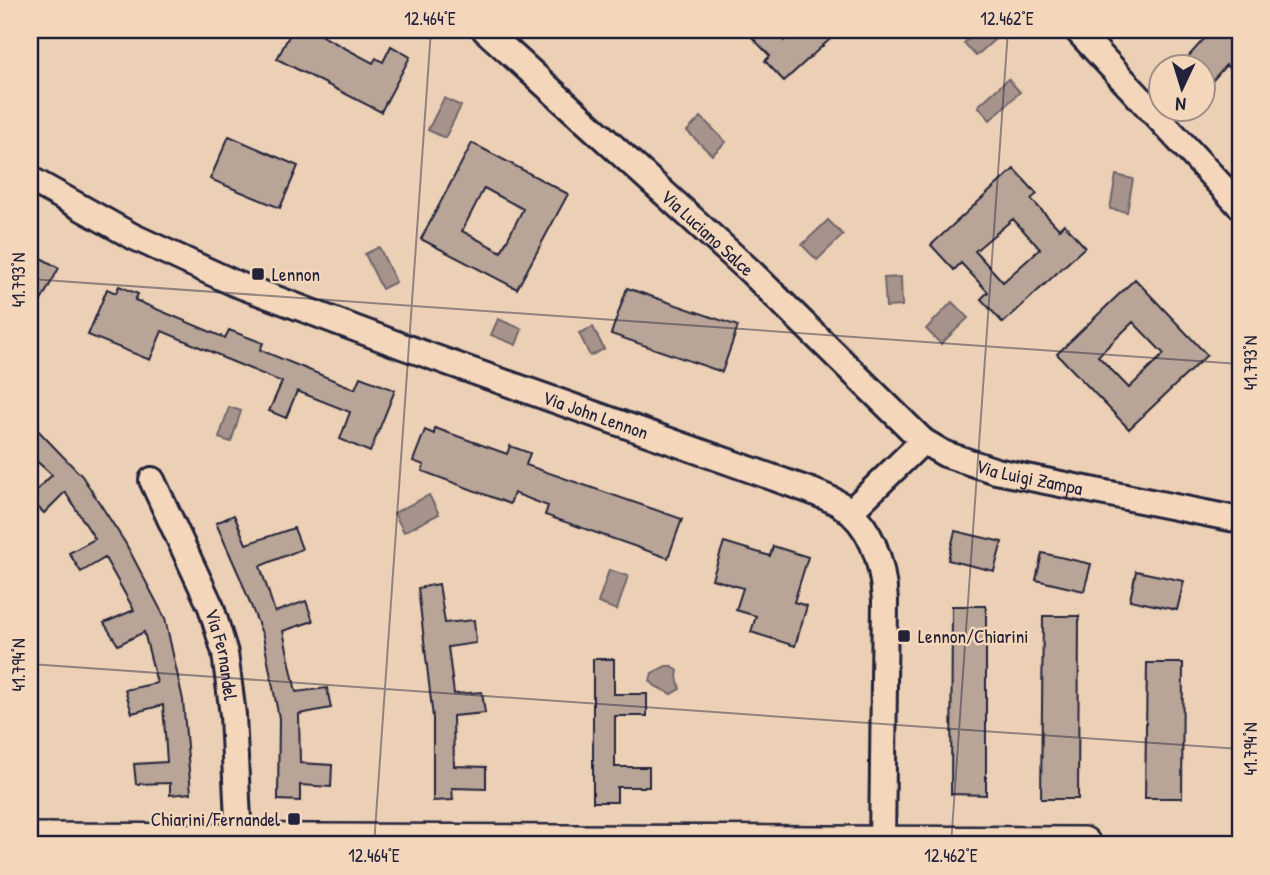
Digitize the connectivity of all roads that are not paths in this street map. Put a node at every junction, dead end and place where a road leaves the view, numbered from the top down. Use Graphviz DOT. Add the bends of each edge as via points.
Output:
graph roads {
  1 [pos="485,30"];
  2 [pos="1077,30"];
  3 [pos="30,179"];
  4 [pos="1240,206"];
  5 [pos="923,441"];
  6 [pos="152,480"];
  7 [pos="850,512"];
  8 [pos="1240,520"];
  9 [pos="30,841"];
  10 [pos="239,842"];
  11 [pos="882,844"];
  12 [pos="1083,845"];
  1 -- 5 [label="street, Via Luciano Salce" via="751,272"];
  2 -- 4 [label="street"];
  3 -- 7 [label="street, Via John Lennon" via="132,236 234,283 811,491"];
  5 -- 7 [label="street"];
  5 -- 8 [label="street, Via Luigi Zampa" via="945,454 996,471"];
  6 -- 10 [label="street, Via Fernandel" via="211,607 225,653"];
  7 -- 11 [label="street, Via John Lennon" via="876,551 884,589"];
  9 -- 10 [label="street"];
  10 -- 11 [label="street"];
  11 -- 12 [label="street"];
}
